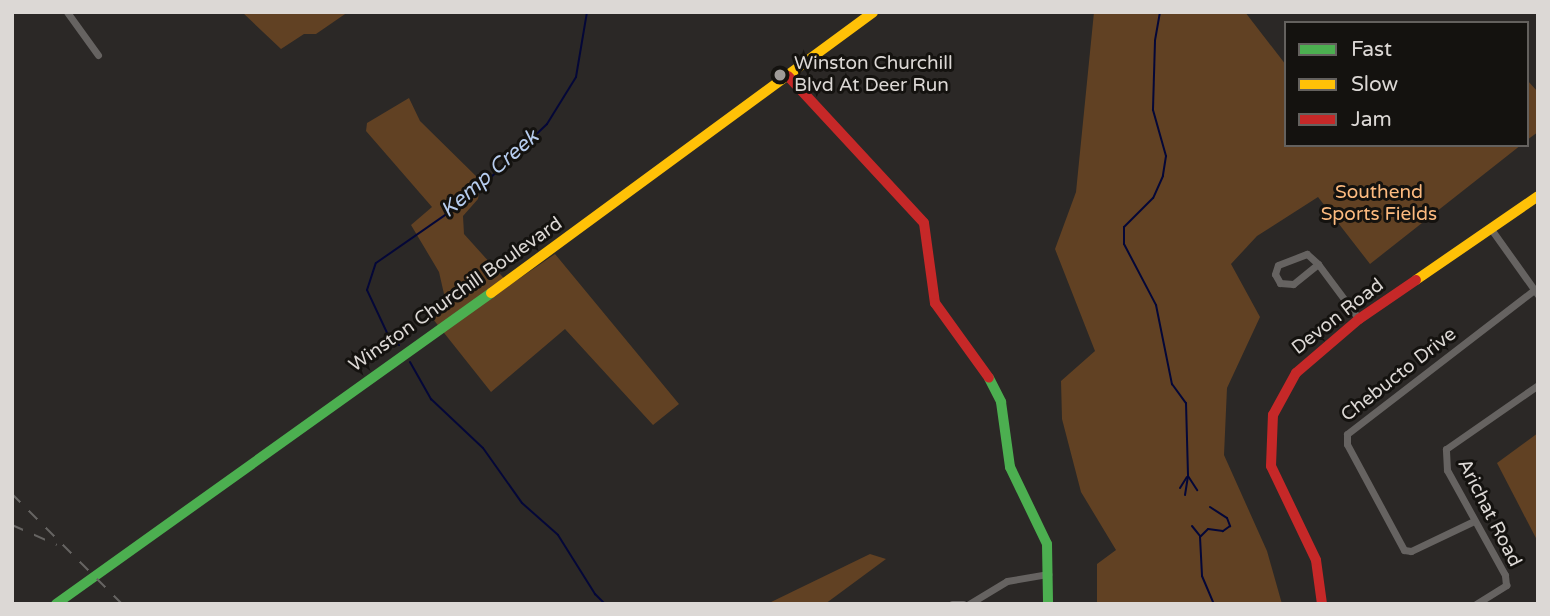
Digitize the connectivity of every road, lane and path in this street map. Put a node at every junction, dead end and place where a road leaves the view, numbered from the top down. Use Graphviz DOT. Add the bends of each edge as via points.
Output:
graph roads {
  1 [pos="67,12"];
  2 [pos="873,12"];
  3 [pos="98,55"];
  4 [pos="788,76"];
  5 [pos="1538,196"];
  6 [pos="1491,229"];
  7 [pos="1318,264"];
  8 [pos="1536,293"];
  9 [pos="1359,319"];
  10 [pos="1538,385"];
  11 [pos="1474,521"];
  12 [pos="1048,574"];
  13 [pos="56,604"];
  14 [pos="952,604"];
  15 [pos="963,604"];
  16 [pos="969,604"];
  17 [pos="1048,604"];
  18 [pos="1322,604"];
  19 [pos="1476,604"];
  1 -- 3 [label="street"];
  2 -- 4 [label="street, Winston Churchill Boulevard"];
  4 -- 12 [label="street" via="924,223 935,303 994,385 1010,467 1047,544"];
  4 -- 13 [label="street, Winston Churchill Boulevard"];
  5 -- 6 [label="street, Devon Road"];
  6 -- 8 [label="street"];
  6 -- 9 [label="street, Devon Road"];
  7 -- 7 [label="street" via="1293,284 1280,283 1275,275 1278,265 1298,256 1307,254"];
  7 -- 9 [label="street"];
  8 -- 11 [label="street, Chebucto Drive" via="1347,434 1347,444 1404,550 1411,551"];
  9 -- 18 [label="street, Devon Road" via="1296,373 1273,415 1269,442 1271,466 1316,560"];
  10 -- 11 [label="street, Arichat Road" via="1446,449 1444,461"];
  11 -- 19 [label="street, Arichat Road" via="1505,575 1506,585"];
  12 -- 16 [label="street" via="1007,581"];
  12 -- 17 [label="street"];
  14 -- 15 [label="street"];
}
